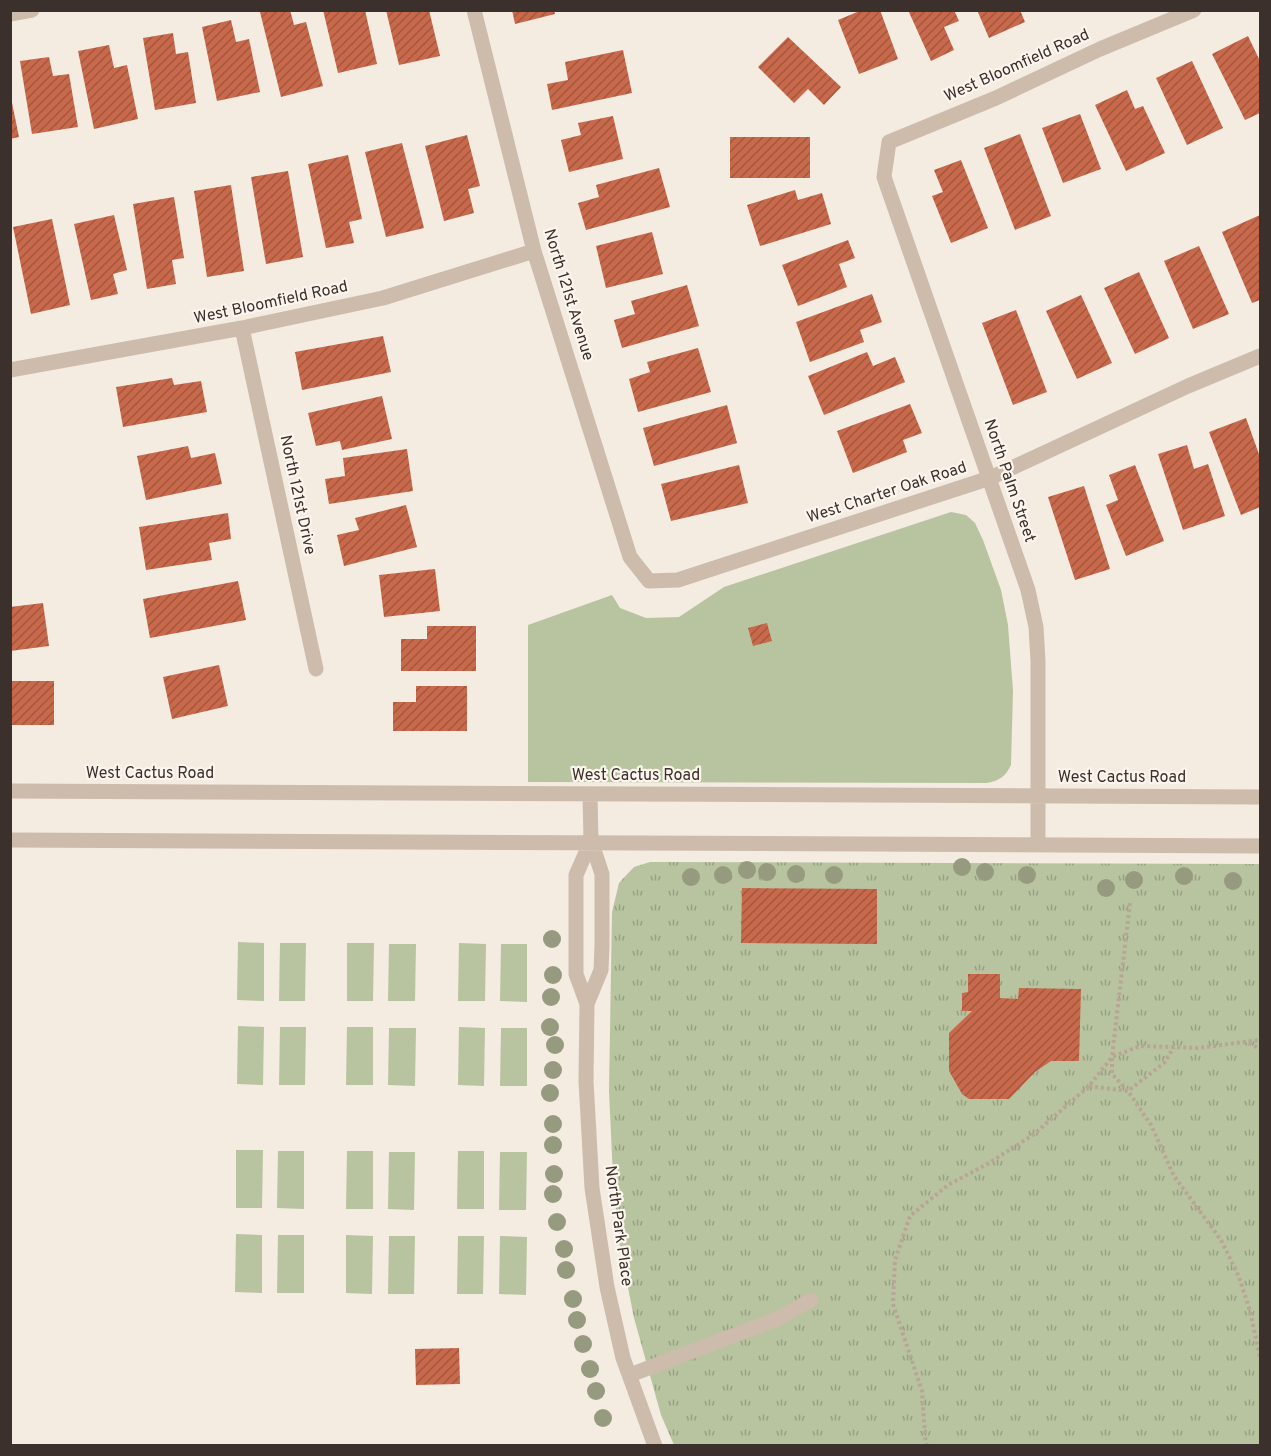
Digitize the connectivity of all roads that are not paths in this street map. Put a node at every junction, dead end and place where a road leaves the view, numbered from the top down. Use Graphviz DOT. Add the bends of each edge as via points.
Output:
graph roads {
  1 [pos="32,10"];
  2 [pos="474,10"];
  3 [pos="1194,10"];
  4 [pos="10,14"];
  5 [pos="890,142"];
  6 [pos="534,251"];
  7 [pos="242,328"];
  8 [pos="1260,356"];
  9 [pos="10,370"];
  10 [pos="990,478"];
  11 [pos="649,581"];
  12 [pos="316,669"];
  13 [pos="10,791"];
  14 [pos="590,795"];
  15 [pos="1039,795"];
  16 [pos="1260,797"];
  17 [pos="10,840"];
  18 [pos="591,842"];
  19 [pos="1038,844"];
  20 [pos="1260,846"];
  21 [pos="587,1004"];
  22 [pos="811,1300"];
  23 [pos="630,1375"];
  24 [pos="655,1446"];
  1 -- 4 [label="street"];
  2 -- 6 [label="street, North 121st Avenue"];
  3 -- 5 [label="street, West Bloomfield Road"];
  5 -- 10 [label="street, North Palm Street" via="884,177"];
  6 -- 7 [label="street, West Bloomfield Road" via="383,298"];
  6 -- 11 [label="street, North 121st Avenue" via="630,557"];
  7 -- 9 [label="street, West Bloomfield Road"];
  7 -- 12 [label="street, North 121st Drive"];
  8 -- 10 [label="street, West Charter Oak Road"];
  10 -- 11 [label="street, West Charter Oak Road" via="678,580"];
  10 -- 15 [label="street, North Palm Street" via="1028,590 1036,627"];
  13 -- 14 [label="street, West Cactus Road"];
  14 -- 15 [label="street, West Cactus Road"];
  14 -- 18 [label="street, North Park Place"];
  15 -- 16 [label="street, West Cactus Road"];
  15 -- 19 [label="street, North Palm Street"];
  17 -- 18 [label="street"];
  18 -- 19 [label="street"];
  18 -- 21 [label="street, North Park Place" via="602,874 601,970"];
  18 -- 21 [label="street, North Park Place" via="576,874 576,974"];
  19 -- 20 [label="street"];
  21 -- 23 [label="street, North Park Place" via="586,1081 592,1188 607,1287"];
  22 -- 23 [label="street" via="777,1319"];
  23 -- 24 [label="street, North Park Place"];
}
